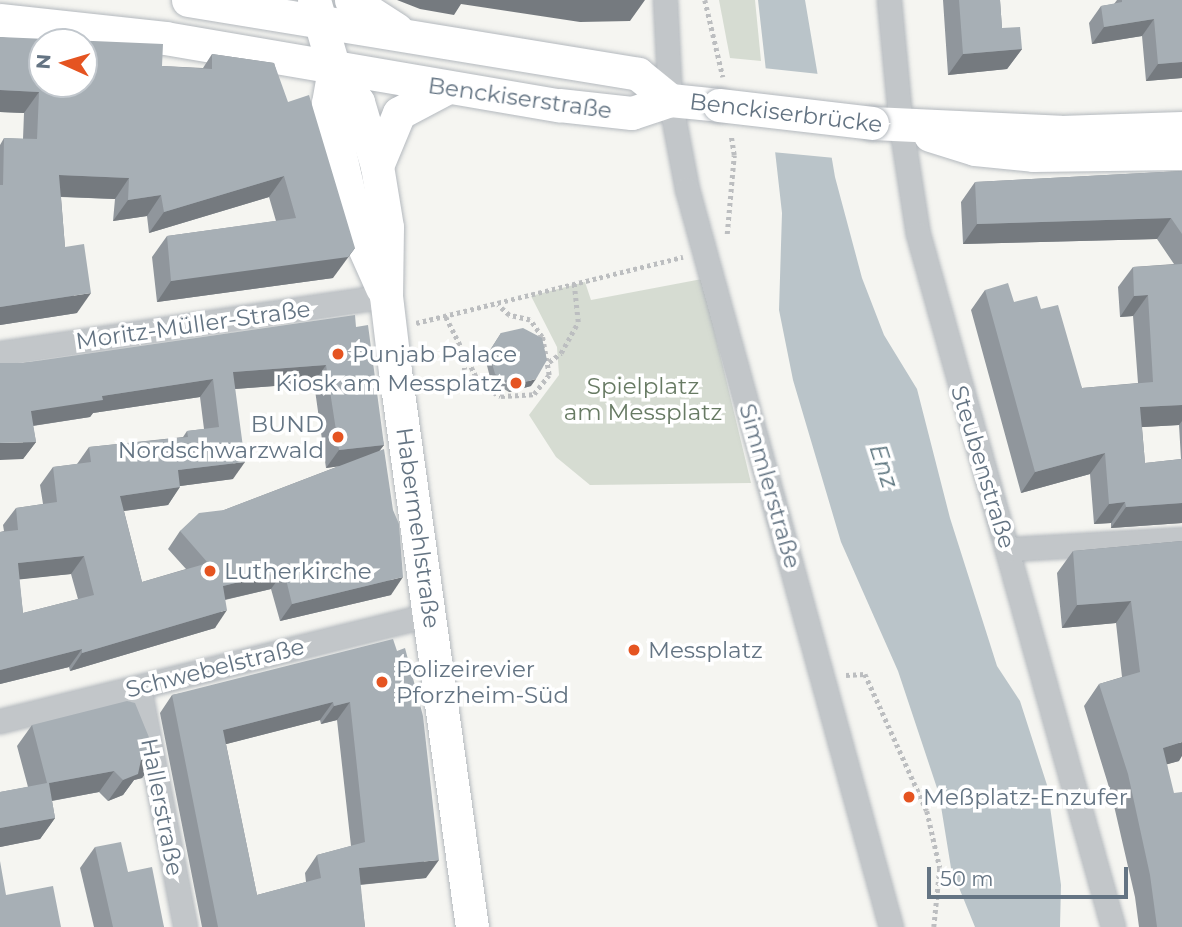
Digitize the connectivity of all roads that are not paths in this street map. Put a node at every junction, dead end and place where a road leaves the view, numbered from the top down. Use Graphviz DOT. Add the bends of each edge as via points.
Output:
graph roads {
  1 [pos="188,0"];
  2 [pos="351,0"];
  3 [pos="665,0"];
  4 [pos="889,0"];
  5 [pos="242,3"];
  6 [pos="317,10"];
  7 [pos="0,20"];
  8 [pos="411,37"];
  9 [pos="334,69"];
  10 [pos="446,88"];
  11 [pos="670,100"];
  12 [pos="886,125"];
  13 [pos="1182,128"];
  14 [pos="1182,153"];
  15 [pos="377,166"];
  16 [pos="388,312"];
  17 [pos="0,353"];
  18 [pos="1182,539"];
  19 [pos="1010,549"];
  20 [pos="431,614"];
  21 [pos="139,687"];
  22 [pos="0,722"];
  23 [pos="185,927"];
  24 [pos="472,927"];
  25 [pos="891,927"];
  26 [pos="1113,927"];
  1 -- 5 [label="street, Benckiserstraße"];
  2 -- 8 [label="street"];
  3 -- 11 [label="street, Simmlerstraße"];
  4 -- 12 [label="street, Steubenstraße"];
  5 -- 6 [label="street, Benckiserstraße"];
  6 -- 8 [label="street, Benckiserstraße"];
  6 -- 9 [label="street, Habermehlstraße"];
  7 -- 9 [label="street, Benckiserstraße" via="125,32"];
  8 -- 11 [label="street, Benckiserstraße" via="638,74"];
  9 -- 10 [label="street, Benckiserstraße"];
  9 -- 15 [label="street, Habermehlstraße" via="358,102"];
  9 -- 16 [label="street, Habermehlstraße" via="328,103 355,221"];
  10 -- 11 [label="street, Benckiserstraße" via="632,113"];
  10 -- 15 [label="street" via="399,113"];
  11 -- 12 [label="street, Benckiserbrücke, bridge"];
  11 -- 25 [label="street, Simmlerstraße" via="704,252"];
  12 -- 13 [label="street" via="977,125 1060,132"];
  12 -- 14 [label="street" via="975,149 1033,155"];
  12 -- 19 [label="street, Steubenstraße"];
  15 -- 16 [label="street, Habermehlstraße" via="387,226"];
  16 -- 17 [label="street, Moritz-Müller-Straße"];
  16 -- 20 [label="street, Habermehlstraße"];
  18 -- 19 [label="street"];
  19 -- 26 [label="street, Steubenstraße"];
  20 -- 21 [label="street, Schwebelstraße"];
  20 -- 24 [label="street, Habermehlstraße"];
  21 -- 22 [label="street, Schwebelstraße"];
  21 -- 23 [label="street, Hallerstraße"];
}
